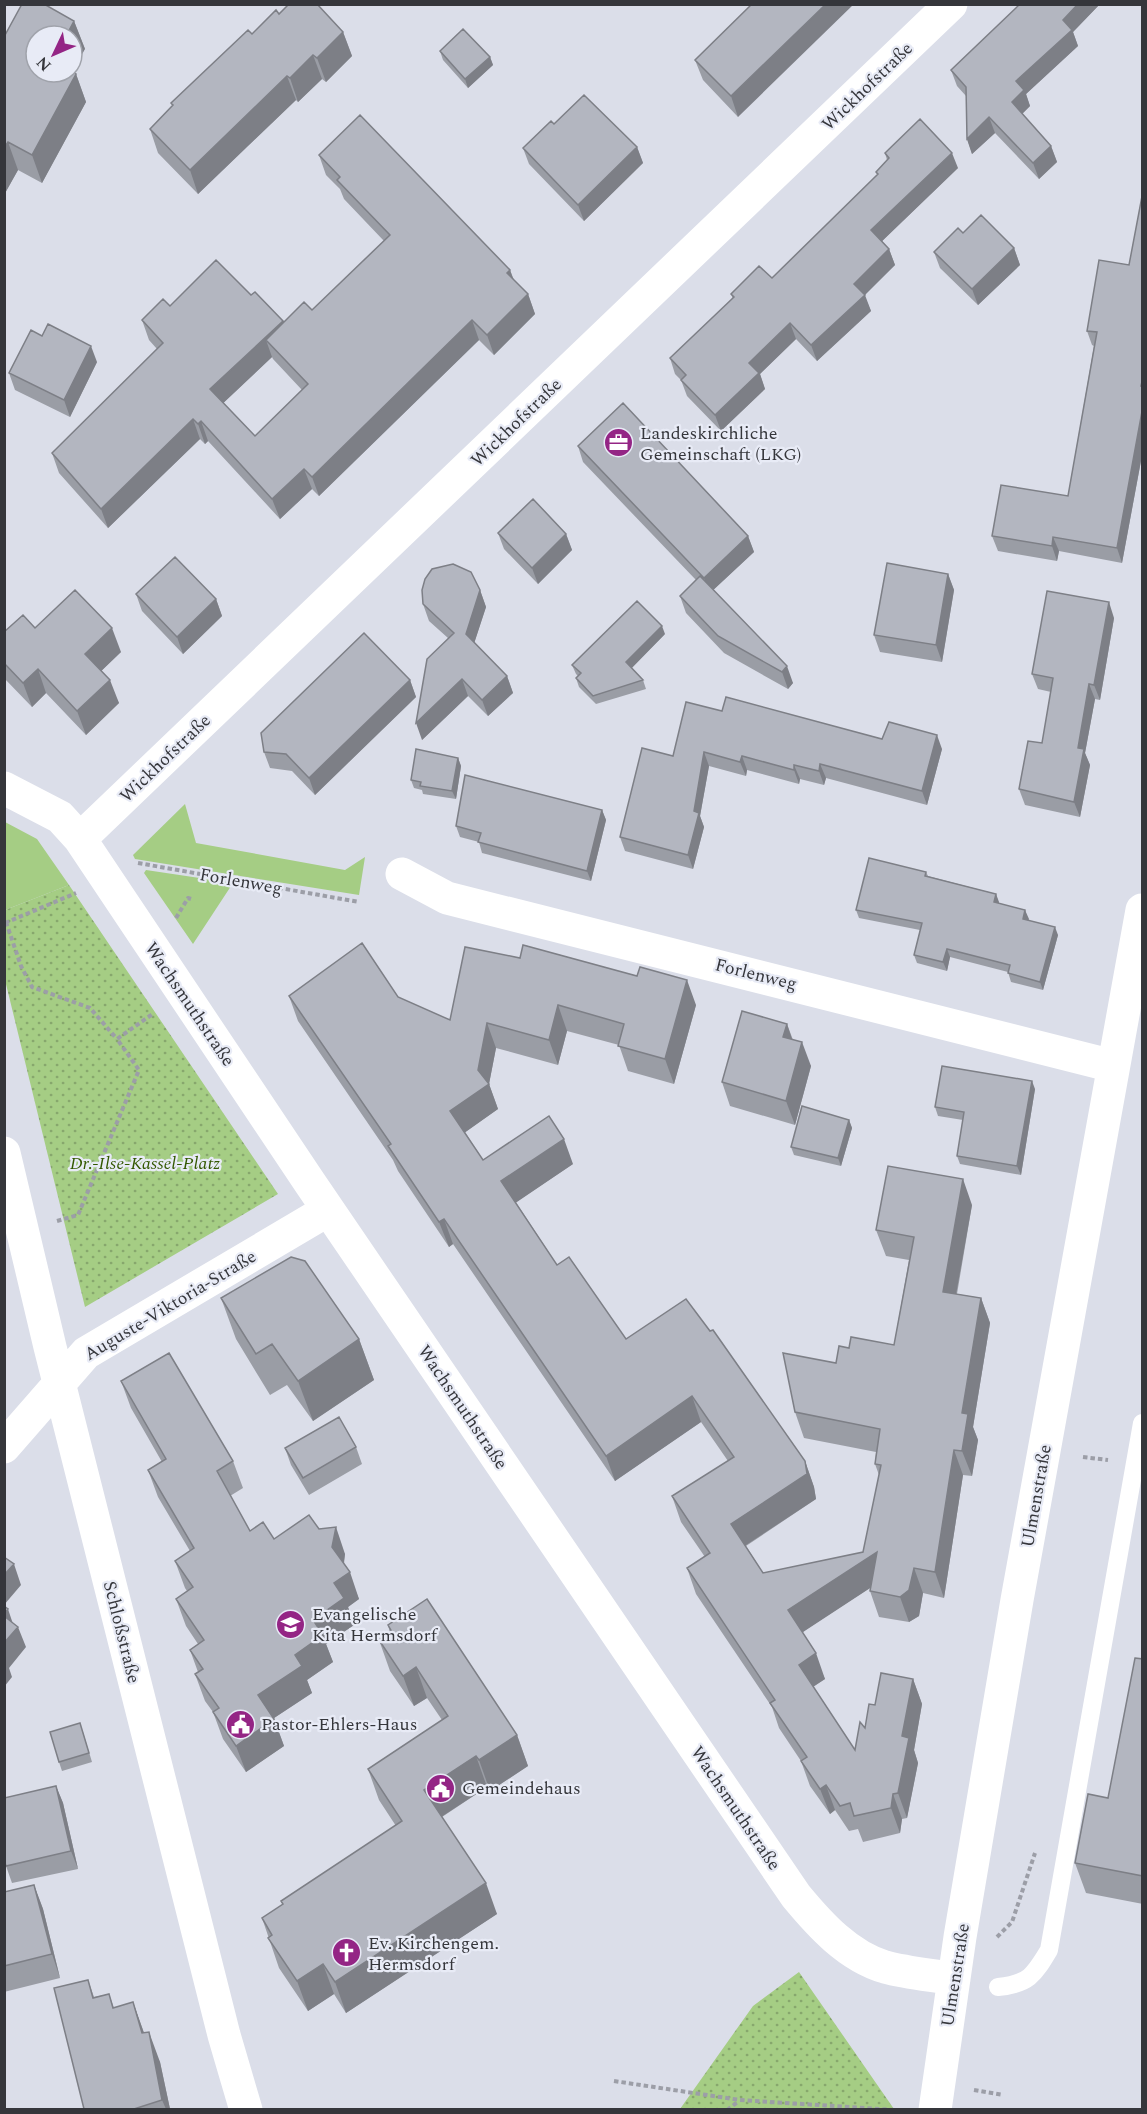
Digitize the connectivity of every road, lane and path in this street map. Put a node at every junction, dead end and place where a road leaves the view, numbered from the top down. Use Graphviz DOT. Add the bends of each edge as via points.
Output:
graph roads {
  1 [pos="951,4"];
  2 [pos="4,788"];
  3 [pos="80,839"];
  4 [pos="131,860"];
  5 [pos="402,874"];
  6 [pos="82,890"];
  7 [pos="191,899"];
  8 [pos="359,902"];
  9 [pos="1143,909"];
  10 [pos="5,923"];
  11 [pos="170,927"];
  12 [pos="162,1007"];
  13 [pos="117,1039"];
  14 [pos="1113,1066"];
  15 [pos="4,1153"];
  16 [pos="328,1210"];
  17 [pos="53,1222"];
  18 [pos="60,1383"];
  19 [pos="1143,1423"];
  20 [pos="4,1447"];
  21 [pos="954,1979"];
  22 [pos="999,1986"];
  23 [pos="614,2081"];
  24 [pos="947,2094"];
  25 [pos="1003,2095"];
  26 [pos="740,2100"];
  27 [pos="246,2109"];
  28 [pos="727,2109"];
  29 [pos="895,2109"];
  1 -- 3 [label="street, Wickhofstraße"];
  2 -- 3 [label="street, Wachsmuthstraße" via="60,817"];
  3 -- 16 [label="street, Wachsmuthstraße"];
  4 -- 8 [label="path, Forlenweg"];
  5 -- 14 [label="street, Forlenweg" via="447,898"];
  6 -- 10 [label="path"];
  7 -- 11 [label="path"];
  9 -- 14 [label="street, Ulmenstraße"];
  10 -- 13 [label="path" via="33,987 90,1008"];
  12 -- 13 [label="path"];
  13 -- 17 [label="path" via="139,1070 78,1215"];
  14 -- 21 [label="street, Ulmenstraße"];
  15 -- 18 [label="street, Schloßstraße"];
  16 -- 18 [label="street, Auguste-Viktoria-Straße" via="86,1353"];
  16 -- 21 [label="street, Wachsmuthstraße" via="796,1896 832,1936 863,1957 885,1967"];
  18 -- 20 [label="street, Auguste-Viktoria-Straße"];
  18 -- 27 [label="street, Schloßstraße" via="224,2036"];
  19 -- 22 [label="lane" via="1049,1950 1035,1973 1020,1985"];
  21 -- 24 [label="street, Ulmenstraße"];
  23 -- 26 [label="path"];
  24 -- 25 [label="path"];
  26 -- 28 [label="path"];
  26 -- 29 [label="path"];
}
